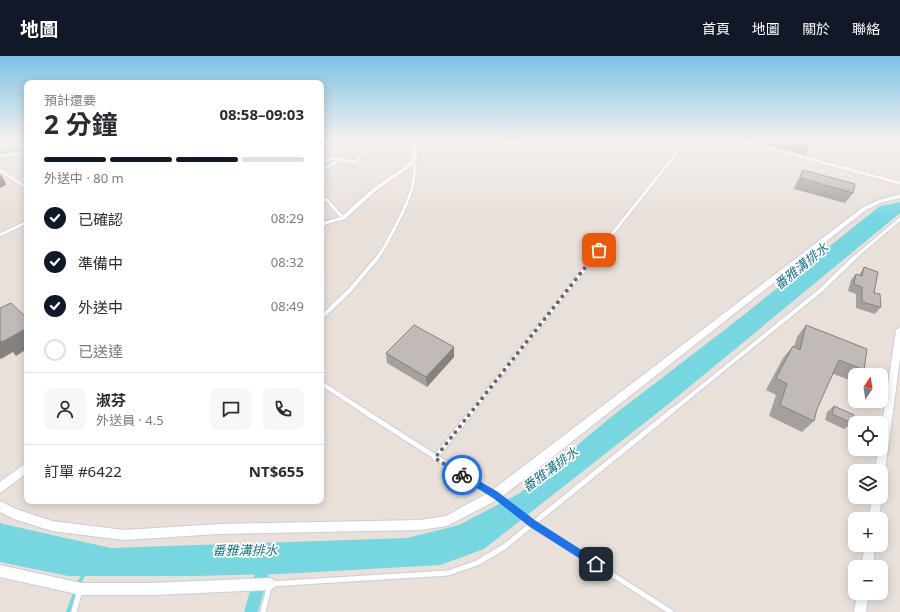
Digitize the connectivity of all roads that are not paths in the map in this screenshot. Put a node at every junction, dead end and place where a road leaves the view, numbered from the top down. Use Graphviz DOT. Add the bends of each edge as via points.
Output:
graph roads {
  1 [pos="407,167"];
  2 [pos="415,167"];
  3 [pos="665,167"];
  4 [pos="841,167"];
  5 [pos="0,170"];
  6 [pos="900,183"];
  7 [pos="24,186"];
  8 [pos="900,196"];
  9 [pos="324,199"];
  10 [pos="343,218"];
  11 [pos="900,219"];
  12 [pos="24,223"];
  13 [pos="324,225"];
  14 [pos="0,235"];
  15 [pos="324,315"];
  16 [pos="900,330"];
  17 [pos="324,385"];
  18 [pos="435,458"];
  19 [pos="881,464"];
  20 [pos="24,469"];
  21 [pos="0,488"];
  22 [pos="496,495"];
  23 [pos="0,506"];
  24 [pos="533,524"];
  25 [pos="0,571"];
  26 [pos="270,584"];
  27 [pos="81,589"];
  28 [pos="862,600"];
  29 [pos="74,612"];
  30 [pos="263,612"];
  31 [pos="671,612"];
  32 [pos="860,612"];
  1 -- 10 [label="street" via="374,190"];
  2 -- 15 [label="lane" via="410,193 378,257 345,297"];
  3 -- 18 [label="lane"];
  4 -- 6 [label="lane"];
  5 -- 7 [label="lane"];
  8 -- 22 [label="street" via="864,209"];
  9 -- 10 [label="lane"];
  10 -- 13 [label="street"];
  11 -- 24 [label="lane" via="863,249 821,290"];
  12 -- 14 [label="lane"];
  16 -- 19 [label="street"];
  17 -- 18 [label="lane"];
  18 -- 22 [label="lane"];
  20 -- 21 [label="street"];
  22 -- 23 [label="street" via="447,521 420,525 219,529 124,535 52,526 14,514"];
  22 -- 24 [label="lane"];
  24 -- 26 [label="lane" via="477,563 448,573"];
  24 -- 31 [label="lane"];
  25 -- 27 [label="street"];
  26 -- 27 [label="street"];
  26 -- 30 [label="lane"];
  27 -- 29 [label="lane"];
  28 -- 32 [label="street"];
}
